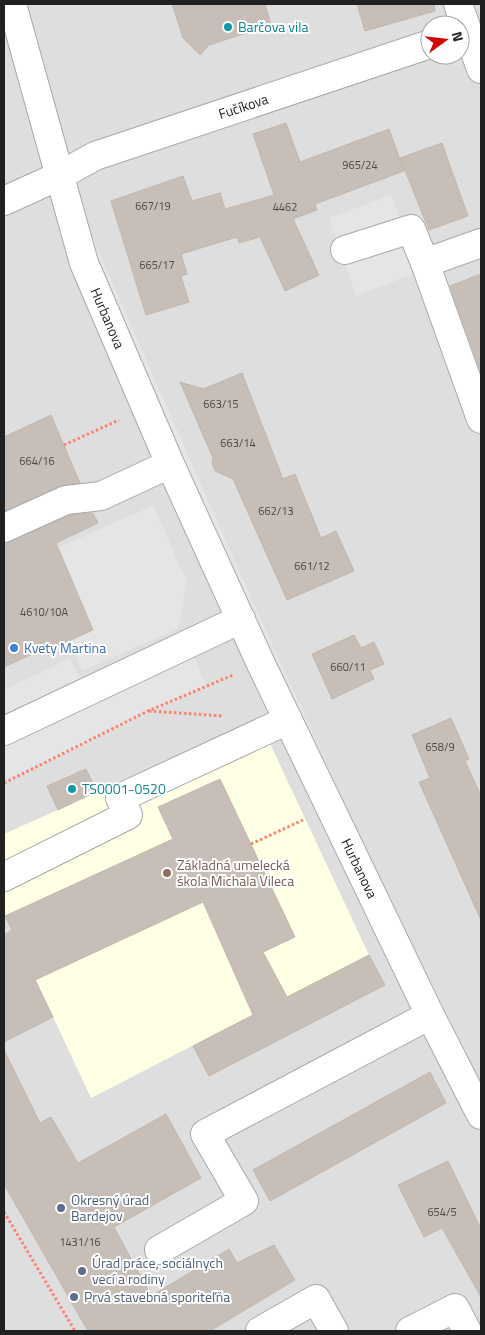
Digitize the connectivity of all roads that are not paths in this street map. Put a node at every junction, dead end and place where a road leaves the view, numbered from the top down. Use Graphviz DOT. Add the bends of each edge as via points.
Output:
graph roads {
  1 [pos="12,4"];
  2 [pos="470,46"];
  3 [pos="420,47"];
  4 [pos="481,69"];
  5 [pos="59,176"];
  6 [pos="4,201"];
  7 [pos="481,243"];
  8 [pos="345,250"];
  9 [pos="425,263"];
  10 [pos="481,419"];
  11 [pos="170,464"];
  12 [pos="4,528"];
  13 [pos="241,619"];
  14 [pos="288,720"];
  15 [pos="4,731"];
  16 [pos="4,877"];
  17 [pos="430,1015"];
  18 [pos="481,1115"];
  19 [pos="158,1250"];
  20 [pos="481,1329"];
  21 [pos="260,1331"];
  22 [pos="334,1331"];
  23 [pos="410,1331"];
  24 [pos="467,1331"];
  25 [pos="476,1331"];
  1 -- 5 [label="street, Hurbanova"];
  2 -- 4 [label="street"];
  3 -- 5 [label="street, Fučíkova" via="94,156"];
  5 -- 6 [label="street, Fučíkova"];
  5 -- 11 [label="street, Hurbanova" via="84,263"];
  7 -- 9 [label="street"];
  8 -- 9 [label="street" via="412,229"];
  9 -- 10 [label="street"];
  11 -- 12 [label="street" via="101,496 66,500"];
  11 -- 13 [label="street, Hurbanova"];
  13 -- 14 [label="street, Hurbanova"];
  13 -- 15 [label="street"];
  14 -- 16 [label="street" via="120,798 128,815"];
  14 -- 17 [label="street, Hurbanova"];
  17 -- 18 [label="street, Hurbanova"];
  17 -- 19 [label="street" via="205,1134 244,1201"];
  20 -- 25 [label="street"];
  21 -- 22 [label="street" via="316,1299"];
  23 -- 24 [label="street" via="455,1308"];
}
